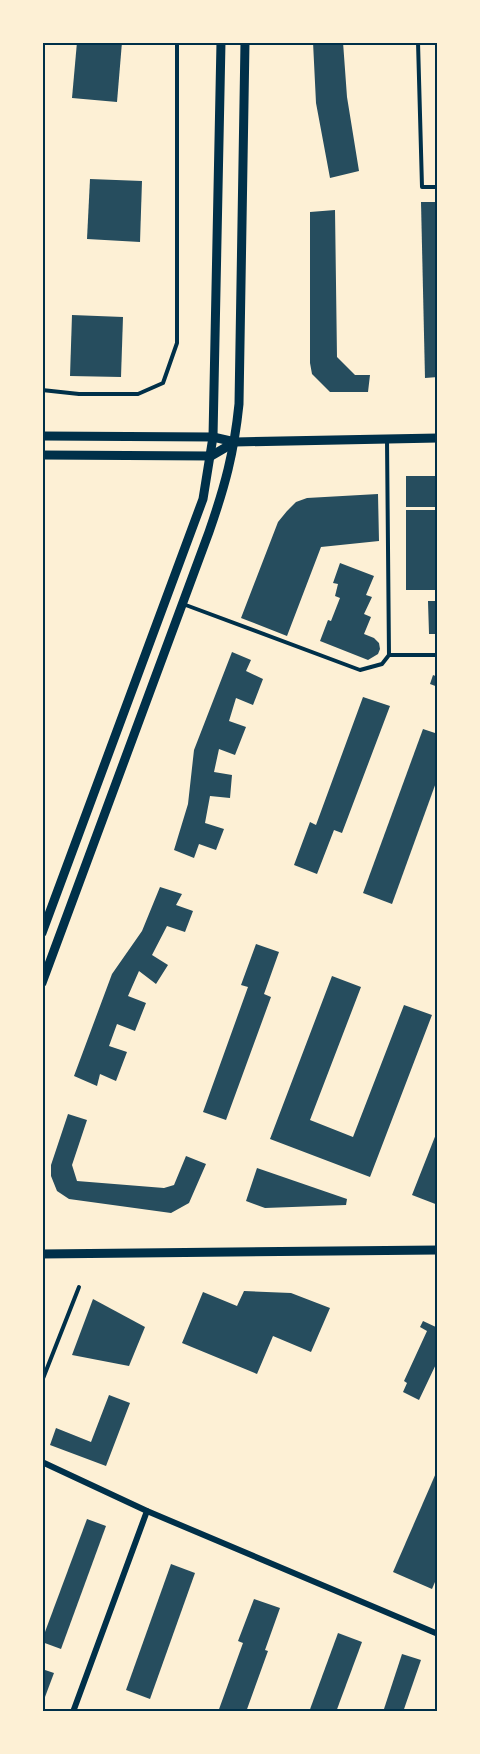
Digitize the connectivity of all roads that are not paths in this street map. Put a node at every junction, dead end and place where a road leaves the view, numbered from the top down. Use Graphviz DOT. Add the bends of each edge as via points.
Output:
graph roads {
  1 [pos="177,42"];
  2 [pos="221,42"];
  3 [pos="245,42"];
  4 [pos="418,42"];
  5 [pos="438,187"];
  6 [pos="42,390"];
  7 [pos="42,436"];
  8 [pos="213,437"];
  9 [pos="438,438"];
  10 [pos="387,439"];
  11 [pos="235,442"];
  12 [pos="42,455"];
  13 [pos="211,456"];
  14 [pos="182,603"];
  15 [pos="389,655"];
  16 [pos="438,655"];
  17 [pos="42,933"];
  18 [pos="42,983"];
  19 [pos="438,1250"];
  20 [pos="42,1254"];
  21 [pos="79,1287"];
  22 [pos="42,1381"];
  23 [pos="42,1462"];
  24 [pos="147,1511"];
  25 [pos="438,1634"];
  26 [pos="74,1712"];
  1 -- 6 [label="lane" via="177,343 163,383 138,394"];
  2 -- 8 [label="street"];
  3 -- 11 [label="street"];
  4 -- 5 [label="lane" via="422,187"];
  7 -- 8 [label="street"];
  8 -- 11 [label="street"];
  8 -- 13 [label="street"];
  9 -- 10 [label="street"];
  10 -- 11 [label="street"];
  10 -- 15 [label="lane"];
  11 -- 13 [label="street"];
  11 -- 14 [label="street" via="222,496"];
  12 -- 13 [label="street"];
  13 -- 17 [label="street" via="203,499"];
  14 -- 15 [label="lane" via="360,670 382,664"];
  14 -- 18 [label="street"];
  15 -- 16 [label="lane"];
  19 -- 20 [label="street"];
  21 -- 22 [label="lane"];
  23 -- 24 [label="street"];
  24 -- 25 [label="street"];
  24 -- 26 [label="street"];
}
